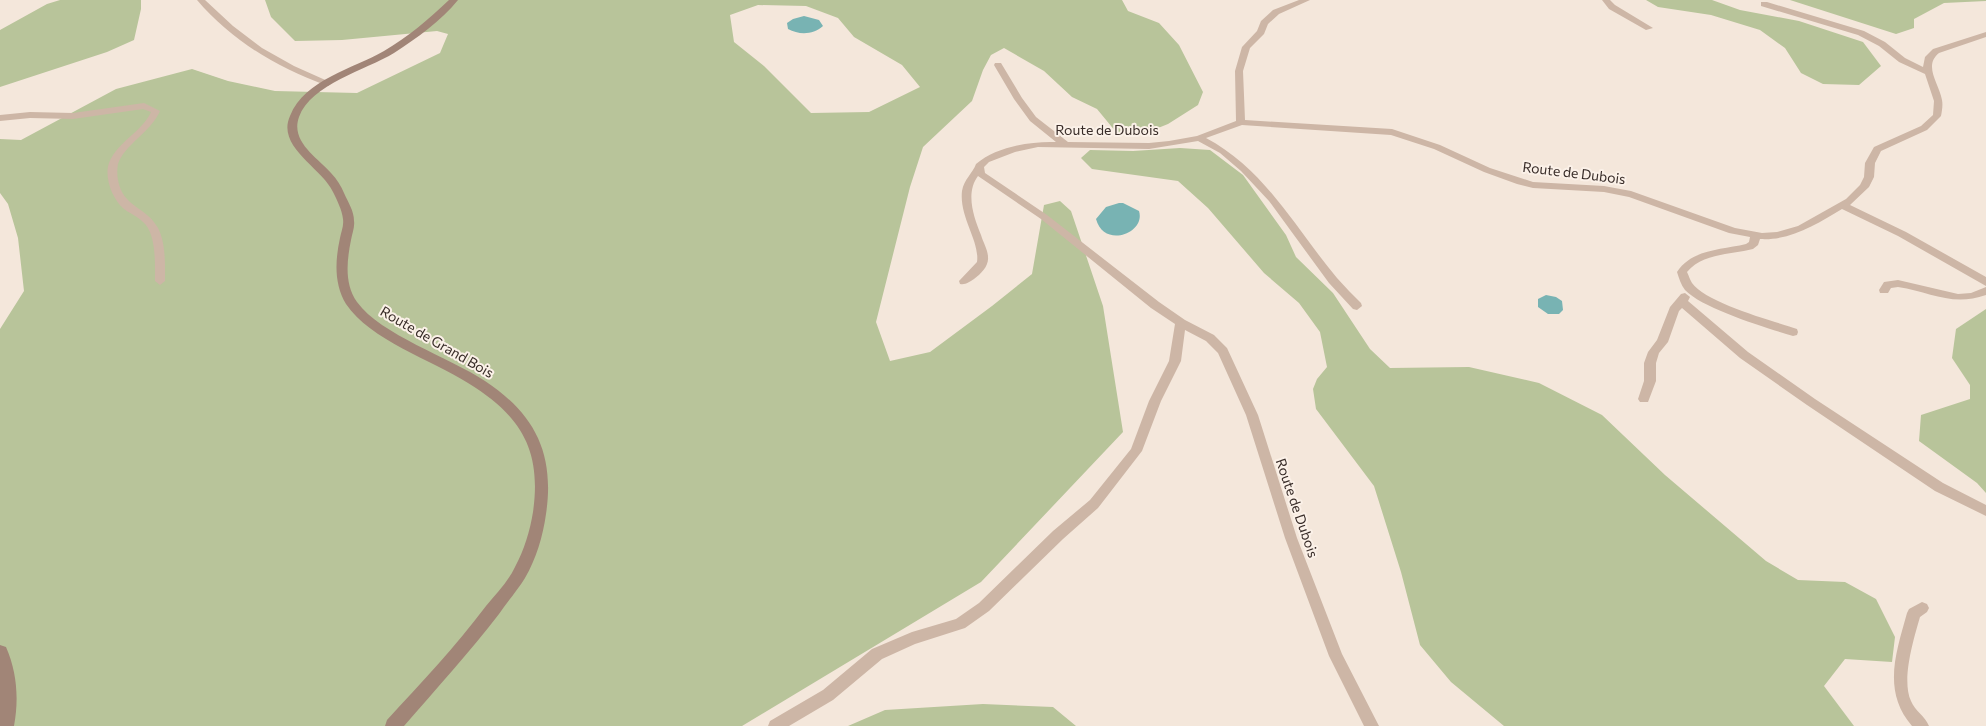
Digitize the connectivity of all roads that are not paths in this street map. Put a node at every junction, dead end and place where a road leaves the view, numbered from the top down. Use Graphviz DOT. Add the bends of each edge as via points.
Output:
graph roads {
  1 [pos="201,0"];
  2 [pos="454,0"];
  3 [pos="1306,0"];
  4 [pos="1606,0"];
  5 [pos="1764,4"];
  6 [pos="1649,28"];
  7 [pos="1986,34"];
  8 [pos="998,65"];
  9 [pos="1928,72"];
  10 [pos="328,83"];
  11 [pos="0,118"];
  12 [pos="1241,122"];
  13 [pos="1199,138"];
  14 [pos="1065,144"];
  15 [pos="979,170"];
  16 [pos="1842,205"];
  17 [pos="1755,235"];
  18 [pos="964,280"];
  19 [pos="160,281"];
  20 [pos="1986,282"];
  21 [pos="1691,290"];
  22 [pos="1884,290"];
  23 [pos="1986,291"];
  24 [pos="1681,301"];
  25 [pos="1357,306"];
  26 [pos="1181,323"];
  27 [pos="1793,332"];
  28 [pos="1644,399"];
  29 [pos="1986,511"];
  30 [pos="1922,608"];
  31 [pos="0,652"];
  32 [pos="6,726"];
  33 [pos="394,726"];
  34 [pos="775,726"];
  35 [pos="1372,726"];
  36 [pos="1922,726"];
  1 -- 10 [label="street" via="247,43 298,73"];
  2 -- 10 [label="main road, Route de Grand Bois" via="387,54"];
  3 -- 12 [label="street" via="1276,12 1246,47 1239,71"];
  4 -- 6 [label="street" via="1612,7"];
  5 -- 9 [label="street" via="1861,33 1902,60"];
  7 -- 9 [label="street" via="1936,51 1929,57"];
  8 -- 14 [label="street" via="1030,115"];
  9 -- 16 [label="street, Route de Dubois" via="1938,101 1937,116 1924,128 1877,149 1864,187"];
  10 -- 33 [label="main road, Route de Grand Bois" via="300,106 291,128 304,152 332,180 345,207 349,223 341,271 344,289 352,303 382,331 488,388 504,401 522,422 540,460 541,494 536,532 521,572 482,625"];
  11 -- 19 [label="street" via="74,116 144,106 156,111 150,122 124,147 114,164 112,176 120,200 143,216 153,228"];
  12 -- 13 [label="street, Route de Dubois"];
  12 -- 17 [label="street, Route de Dubois" via="1392,132 1520,182 1631,194 1713,224"];
  13 -- 14 [label="street, Route de Dubois" via="1149,146"];
  13 -- 25 [label="street" via="1223,151 1272,198 1332,280"];
  14 -- 15 [label="street, Route de Dubois" via="1038,144 1012,150 986,160"];
  15 -- 18 [label="street" via="966,186 974,228 984,253 975,273"];
  15 -- 26 [label="street, Route de Dubois"];
  16 -- 17 [label="street, Route de Dubois" via="1802,228 1777,235"];
  16 -- 20 [label="street" via="1902,234"];
  17 -- 21 [label="street" via="1749,247 1701,257 1688,263 1682,272"];
  21 -- 24 [label="street"];
  21 -- 27 [label="street" via="1711,302"];
  22 -- 23 [label="street" via="1888,285 1900,283 1950,297"];
  24 -- 28 [label="street" via="1654,352"];
  24 -- 29 [label="street" via="1744,355 1811,402 1939,487"];
  26 -- 34 [label="street" via="1175,361 1136,451 1094,504 984,607 960,624 912,638 877,654 828,695"];
  26 -- 35 [label="street, Route de Dubois" via="1210,338 1223,351 1252,416 1291,538 1336,656"];
  30 -- 36 [label="street" via="1914,613 1908,635 1900,689 1905,704"];
  31 -- 32 [label="main road" via="8,688"];
}
